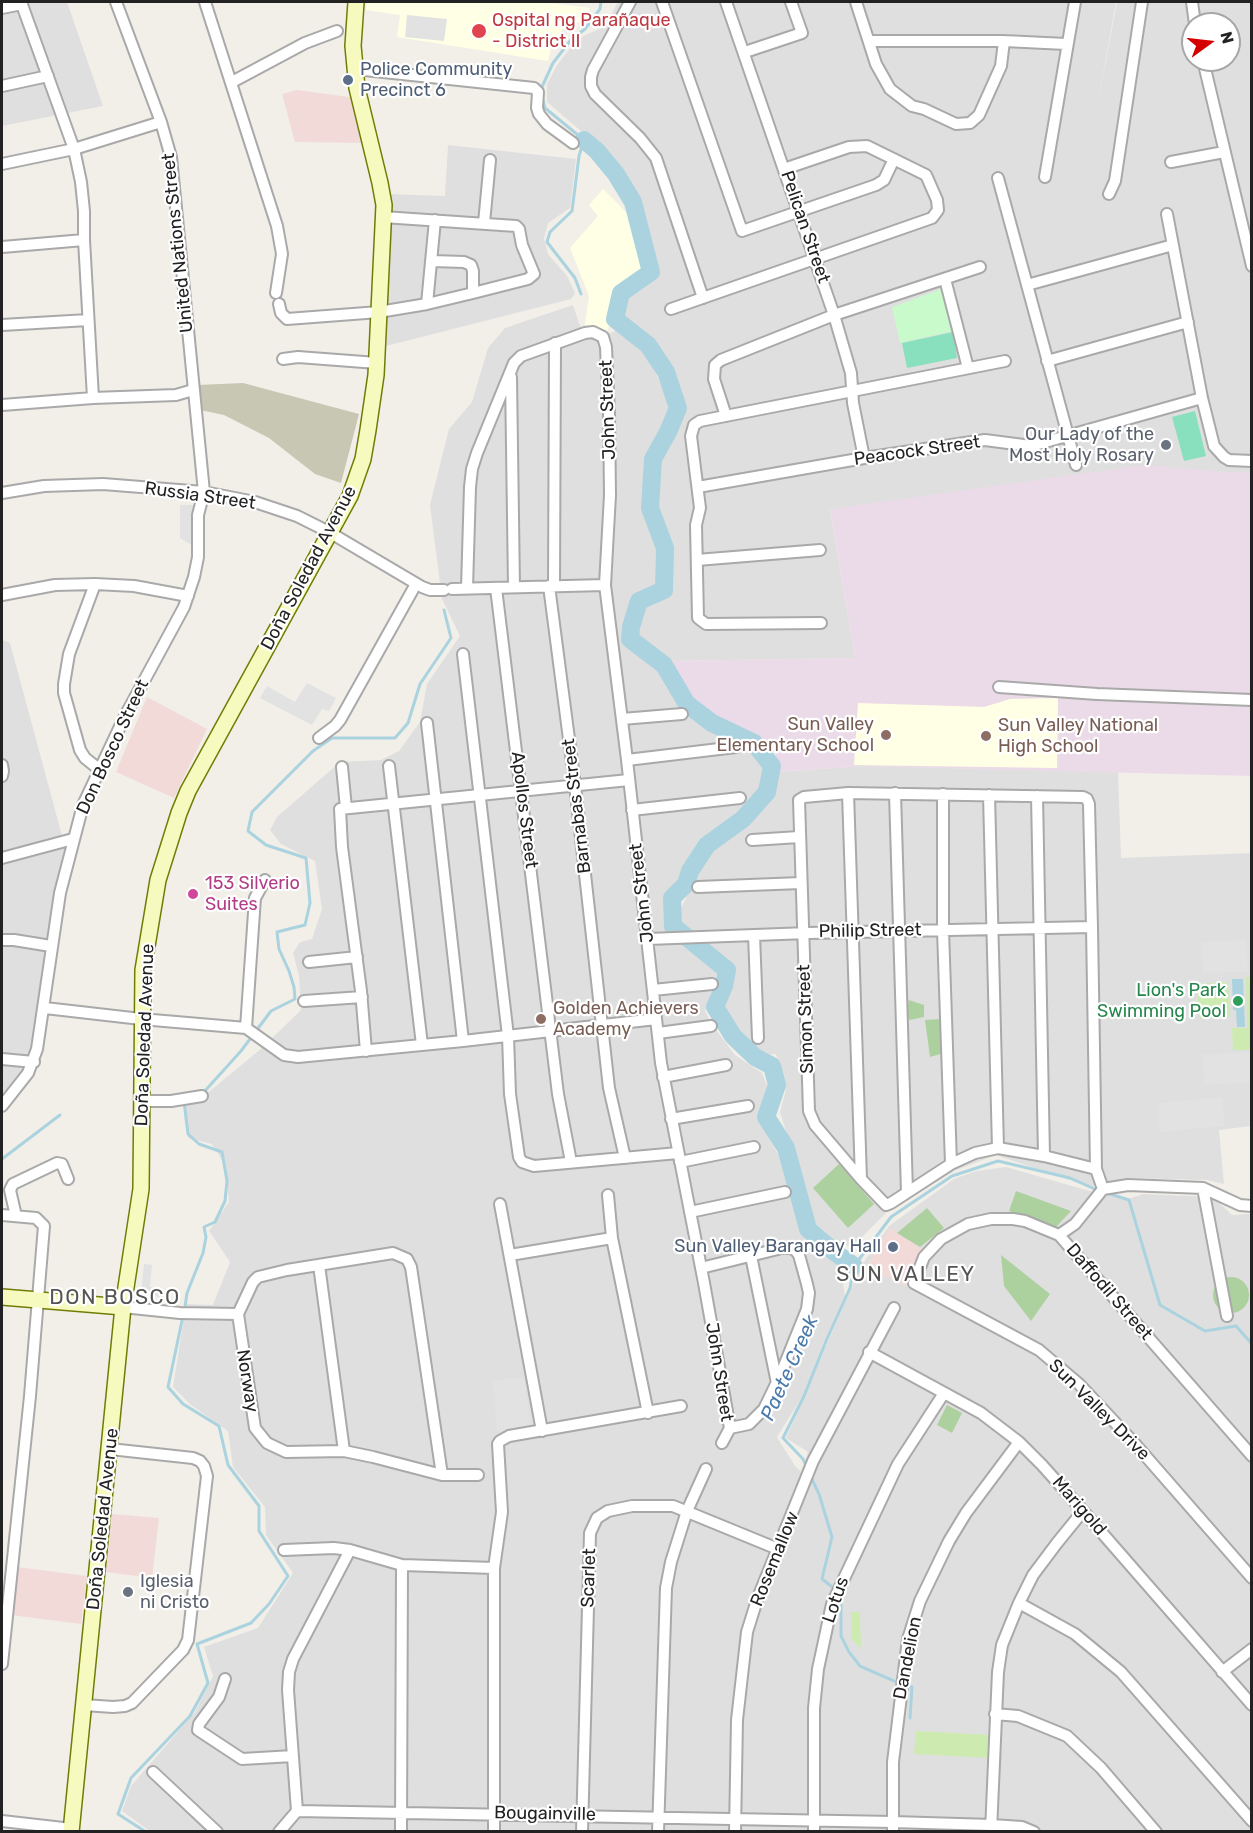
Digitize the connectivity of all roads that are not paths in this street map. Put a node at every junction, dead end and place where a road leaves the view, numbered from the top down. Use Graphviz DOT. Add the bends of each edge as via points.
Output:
graph roads {
  1 [pos="116,2"];
  2 [pos="356,2"];
  3 [pos="630,2"];
  4 [pos="662,2"];
  5 [pos="726,2"];
  6 [pos="791,2"];
  7 [pos="856,2"];
  8 [pos="1075,2"];
  9 [pos="1143,2"];
  10 [pos="21,3"];
  11 [pos="210,3"];
  12 [pos="2,8"];
  13 [pos="338,31"];
  14 [pos="870,41"];
  15 [pos="1004,41"];
  16 [pos="1066,44"];
  17 [pos="744,52"];
  18 [pos="355,69"];
  19 [pos="1206,72"];
  20 [pos="48,76"];
  21 [pos="232,82"];
  22 [pos="2,86"];
  23 [pos="162,122"];
  24 [pos="573,143"];
  25 [pos="74,149"];
  26 [pos="1224,152"];
  27 [pos="894,159"];
  28 [pos="490,160"];
  29 [pos="1171,162"];
  30 [pos="2,164"];
  31 [pos="784,169"];
  32 [pos="1044,177"];
  33 [pos="998,178"];
  34 [pos="1109,194"];
  35 [pos="798,212"];
  36 [pos="1167,214"];
  37 [pos="383,217"];
  38 [pos="435,220"];
  39 [pos="484,222"];
  40 [pos="84,240"];
  41 [pos="1173,245"];
  42 [pos="2,248"];
  43 [pos="816,260"];
  44 [pos="432,261"];
  45 [pos="1251,266"];
  46 [pos="980,267"];
  47 [pos="945,279"];
  48 [pos="1027,285"];
  49 [pos="473,293"];
  50 [pos="703,298"];
  51 [pos="428,304"];
  52 [pos="671,309"];
  53 [pos="379,312"];
  54 [pos="834,315"];
  55 [pos="88,320"];
  56 [pos="1188,322"];
  57 [pos="2,325"];
  58 [pos="555,343"];
  59 [pos="283,359"];
  60 [pos="1005,361"];
  61 [pos="1047,361"];
  62 [pos="377,363"];
  63 [pos="968,368"];
  64 [pos="511,370"];
  65 [pos="194,390"];
  66 [pos="853,390"];
  67 [pos="93,398"];
  68 [pos="1202,398"];
  69 [pos="2,405"];
  70 [pos="726,416"];
  71 [pos="1067,436"];
  72 [pos="864,458"];
  73 [pos="1251,460"];
  74 [pos="1076,465"];
  75 [pos="698,487"];
  76 [pos="204,492"];
  77 [pos="2,493"];
  78 [pos="329,532"];
  79 [pos="820,550"];
  80 [pos="697,560"];
  81 [pos="95,584"];
  82 [pos="416,584"];
  83 [pos="605,585"];
  84 [pos="552,586"];
  85 [pos="514,587"];
  86 [pos="467,588"];
  87 [pos="496,588"];
  88 [pos="2,595"];
  89 [pos="188,596"];
  90 [pos="821,623"];
  91 [pos="463,654"];
  92 [pos="999,687"];
  93 [pos="1251,700"];
  94 [pos="682,714"];
  95 [pos="622,719"];
  96 [pos="427,723"];
  97 [pos="319,738"];
  98 [pos="736,747"];
  99 [pos="627,760"];
  100 [pos="2,765"];
  101 [pos="388,766"];
  102 [pos="342,767"];
  103 [pos="100,770"];
  104 [pos="2,776"];
  105 [pos="629,780"];
  106 [pos="575,785"];
  107 [pos="522,791"];
  108 [pos="848,793"];
  109 [pos="895,793"];
  110 [pos="479,794"];
  111 [pos="943,794"];
  112 [pos="989,795"];
  113 [pos="1037,796"];
  114 [pos="740,798"];
  115 [pos="436,799"];
  116 [pos="393,805"];
  117 [pos="343,808"];
  118 [pos="632,810"];
  119 [pos="799,837"];
  120 [pos="73,839"];
  121 [pos="752,840"];
  122 [pos="2,858"];
  123 [pos="265,880"];
  124 [pos="801,883"];
  125 [pos="698,887"];
  126 [pos="1092,927"];
  127 [pos="1040,928"];
  128 [pos="994,929"];
  129 [pos="943,930"];
  130 [pos="899,931"];
  131 [pos="852,932"];
  132 [pos="802,933"];
  133 [pos="754,935"];
  134 [pos="648,939"];
  135 [pos="2,940"];
  136 [pos="51,946"];
  137 [pos="357,957"];
  138 [pos="309,963"];
  139 [pos="712,984"];
  140 [pos="653,990"];
  141 [pos="362,997"];
  142 [pos="304,1001"];
  143 [pos="45,1008"];
  144 [pos="656,1018"];
  145 [pos="141,1019"];
  146 [pos="602,1026"];
  147 [pos="711,1026"];
  148 [pos="251,1031"];
  149 [pos="551,1032"];
  150 [pos="658,1033"];
  151 [pos="508,1036"];
  152 [pos="758,1038"];
  153 [pos="463,1041"];
  154 [pos="422,1045"];
  155 [pos="366,1051"];
  156 [pos="2,1059"];
  157 [pos="34,1062"];
  158 [pos="726,1065"];
  159 [pos="663,1077"];
  160 [pos="201,1096"];
  161 [pos="141,1101"];
  162 [pos="2,1106"];
  163 [pos="748,1106"];
  164 [pos="672,1119"];
  165 [pos="754,1147"];
  166 [pos="998,1148"];
  167 [pos="1044,1156"];
  168 [pos="679,1157"];
  169 [pos="625,1158"];
  170 [pos="571,1162"];
  171 [pos="951,1164"];
  172 [pos="1096,1169"];
  173 [pos="68,1179"];
  174 [pos="861,1179"];
  175 [pos="1203,1188"];
  176 [pos="1103,1189"];
  177 [pos="785,1192"];
  178 [pos="907,1192"];
  179 [pos="608,1195"];
  180 [pos="500,1204"];
  181 [pos="1251,1206"];
  182 [pos="690,1212"];
  183 [pos="2,1215"];
  184 [pos="16,1216"];
  185 [pos="1059,1235"];
  186 [pos="612,1238"];
  187 [pos="510,1255"];
  188 [pos="751,1256"];
  189 [pos="319,1264"];
  190 [pos="701,1268"];
  191 [pos="914,1283"];
  192 [pos="2,1297"];
  193 [pos="37,1301"];
  194 [pos="123,1307"];
  195 [pos="894,1308"];
  196 [pos="238,1314"];
  197 [pos="1227,1316"];
  198 [pos="869,1352"];
  199 [pos="777,1383"];
  200 [pos="944,1393"];
  201 [pos="681,1406"];
  202 [pos="648,1413"];
  203 [pos="730,1428"];
  204 [pos="542,1431"];
  205 [pos="1019,1442"];
  206 [pos="722,1443"];
  207 [pos="110,1449"];
  208 [pos="344,1451"];
  209 [pos="1251,1456"];
  210 [pos="706,1469"];
  211 [pos="442,1475"];
  212 [pos="478,1475"];
  213 [pos="687,1511"];
  214 [pos="1083,1511"];
  215 [pos="778,1549"];
  216 [pos="284,1550"];
  217 [pos="350,1550"];
  218 [pos="402,1565"];
  219 [pos="494,1568"];
  220 [pos="1251,1578"];
  221 [pos="1019,1604"];
  222 [pos="1251,1649"];
  223 [pos="2,1664"];
  224 [pos="1222,1672"];
  225 [pos="225,1678"];
  226 [pos="84,1705"];
  227 [pos="1251,1706"];
  228 [pos="995,1714"];
  229 [pos="293,1756"];
  230 [pos="153,1772"];
  231 [pos="297,1811"];
  232 [pos="401,1812"];
  233 [pos="494,1814"];
  234 [pos="583,1815"];
  235 [pos="659,1817"];
  236 [pos="736,1819"];
  237 [pos="2,1821"];
  238 [pos="1251,1821"];
  239 [pos="814,1826"];
  240 [pos="893,1827"];
  241 [pos="992,1828"];
  242 [pos="71,1830"];
  243 [pos="217,1832"];
  244 [pos="279,1832"];
  245 [pos="401,1832"];
  246 [pos="494,1832"];
  247 [pos="582,1832"];
  248 [pos="658,1832"];
  249 [pos="735,1832"];
  250 [pos="1034,1832"];
  251 [pos="1156,1832"];
  1 -- 23 [label="street, United Nations Street"];
  2 -- 18 [label="main road, Doña Soledad Avenue"];
  3 -- 50 [label="street" via="593,70 591,86 594,94 656,158"];
  4 -- 35 [label="street" via="742,231"];
  5 -- 17 [label="street, Pelican Street"];
  6 -- 17 [label="street" via="802,33"];
  7 -- 14 [label="street"];
  8 -- 16 [label="street"];
  9 -- 34 [label="street" via="1115,181"];
  10 -- 12 [label="street"];
  10 -- 20 [label="street"];
  11 -- 21 [label="street"];
  13 -- 21 [label="street" via="304,42"];
  14 -- 15 [label="street"];
  14 -- 15 [label="street" via="876,64 890,89 912,106 956,124 970,123 979,115 1001,66"];
  15 -- 16 [label="street"];
  16 -- 32 [label="street"];
  17 -- 31 [label="street, Pelican Street"];
  18 -- 24 [label="street" via="534,88 538,92 539,114"];
  18 -- 37 [label="main road, Doña Soledad Avenue" via="382,191"];
  19 -- 26 [label="street"];
  20 -- 22 [label="street"];
  20 -- 25 [label="street"];
  21 -- 53 [label="street" via="279,233 281,313 287,319"];
  23 -- 25 [label="street"];
  23 -- 65 [label="street, United Nations Street" via="171,157"];
  25 -- 30 [label="street"];
  25 -- 40 [label="street" via="83,197"];
  26 -- 29 [label="street"];
  26 -- 45 [label="street"];
  27 -- 31 [label="street" via="867,146 856,146"];
  27 -- 35 [label="street" via="884,180 876,185"];
  27 -- 43 [label="street" via="926,176 938,205 936,214"];
  28 -- 39 [label="street"];
  31 -- 35 [label="street, Pelican Street"];
  33 -- 48 [label="street"];
  35 -- 43 [label="street, Pelican Street"];
  36 -- 41 [label="street"];
  37 -- 38 [label="street"];
  37 -- 53 [label="main road, Doña Soledad Avenue"];
  38 -- 39 [label="street"];
  38 -- 44 [label="street"];
  39 -- 49 [label="street" via="518,227 534,274"];
  40 -- 42 [label="street"];
  40 -- 55 [label="street"];
  41 -- 48 [label="street"];
  41 -- 56 [label="street"];
  43 -- 50 [label="street"];
  43 -- 54 [label="street, Pelican Street"];
  44 -- 49 [label="street" via="471,265"];
  44 -- 51 [label="street"];
  46 -- 47 [label="street"];
  47 -- 54 [label="street"];
  47 -- 63 [label="street"];
  48 -- 61 [label="street"];
  49 -- 51 [label="street"];
  50 -- 52 [label="street"];
  51 -- 53 [label="street"];
  53 -- 62 [label="main road, Doña Soledad Avenue"];
  54 -- 66 [label="street, Pelican Street"];
  54 -- 70 [label="street" via="715,364 714,379"];
  55 -- 57 [label="street"];
  55 -- 67 [label="street"];
  56 -- 61 [label="street"];
  56 -- 68 [label="street"];
  58 -- 64 [label="street" via="521,356"];
  58 -- 83 [label="street, John Street" via="592,332 603,337 606,348 610,495"];
  58 -- 84 [label="street, Barnabas Street"];
  59 -- 62 [label="street"];
  60 -- 63 [label="street"];
  61 -- 71 [label="street"];
  62 -- 78 [label="main road, Doña Soledad Avenue" via="363,459 350,496"];
  63 -- 66 [label="street"];
  64 -- 85 [label="street"];
  64 -- 86 [label="street" via="472,469"];
  65 -- 67 [label="street" via="176,395"];
  65 -- 76 [label="street, United Nations Street"];
  66 -- 70 [label="street"];
  66 -- 72 [label="street, Pelican Street"];
  67 -- 69 [label="street"];
  68 -- 71 [label="street, Peacock Street"];
  68 -- 73 [label="street" via="1219,453 1229,460"];
  70 -- 75 [label="street" via="694,425 691,436"];
  71 -- 72 [label="street, Peacock Street" via="1030,446 985,441"];
  71 -- 74 [label="street"];
  72 -- 75 [label="street, Peacock Street"];
  75 -- 80 [label="street"];
  76 -- 77 [label="street, Russia Street" via="72,483"];
  76 -- 78 [label="street, Russia Street" via="276,508"];
  76 -- 89 [label="street, Don Bosco Street" via="198,515 198,557"];
  78 -- 82 [label="street, Russia Street"];
  78 -- 145 [label="main road, Doña Soledad Avenue" via="178,813 158,880 143,970"];
  79 -- 80 [label="street"];
  80 -- 90 [label="street" via="698,618 706,624"];
  81 -- 88 [label="street" via="55,585"];
  81 -- 89 [label="street" via="134,586"];
  81 -- 103 [label="street" via="69,654 63,684 81,750"];
  82 -- 86 [label="street, Russia Street" via="430,590"];
  82 -- 97 [label="street" via="340,720"];
  83 -- 84 [label="street, Russia Street"];
  83 -- 95 [label="street, John Street"];
  84 -- 85 [label="street, Russia Street"];
  84 -- 106 [label="street, Barnabas Street"];
  85 -- 87 [label="street, Russia Street"];
  86 -- 87 [label="street, Russia Street"];
  87 -- 107 [label="street, Apollos Street"];
  89 -- 103 [label="street, Don Bosco Street"];
  91 -- 110 [label="street"];
  92 -- 93 [label="street"];
  94 -- 95 [label="street"];
  95 -- 99 [label="street, John Street"];
  96 -- 115 [label="street"];
  98 -- 99 [label="street"];
  99 -- 105 [label="street, John Street"];
  100 -- 104 [label="street"];
  101 -- 116 [label="street"];
  102 -- 117 [label="street"];
  103 -- 120 [label="street, Don Bosco Street" via="83,805"];
  105 -- 106 [label="street"];
  105 -- 118 [label="street, John Street"];
  106 -- 107 [label="street"];
  106 -- 146 [label="street, Barnabas Street"];
  107 -- 110 [label="street"];
  107 -- 149 [label="street, Apollos Street"];
  108 -- 109 [label="street"];
  108 -- 119 [label="street, Simon Street" via="799,800"];
  108 -- 131 [label="street"];
  109 -- 111 [label="street"];
  109 -- 130 [label="street"];
  110 -- 115 [label="street"];
  110 -- 151 [label="street"];
  111 -- 112 [label="street"];
  111 -- 129 [label="street"];
  112 -- 113 [label="street"];
  112 -- 128 [label="street"];
  113 -- 126 [label="street" via="1087,799"];
  113 -- 127 [label="street"];
  114 -- 118 [label="street"];
  115 -- 116 [label="street"];
  115 -- 153 [label="street"];
  116 -- 117 [label="street"];
  116 -- 154 [label="street"];
  117 -- 137 [label="street" via="342,847"];
  118 -- 134 [label="street, John Street"];
  119 -- 121 [label="street"];
  119 -- 124 [label="street, Simon Street"];
  120 -- 122 [label="street"];
  120 -- 136 [label="street, Don Bosco Street"];
  123 -- 148 [label="street" via="255,898"];
  124 -- 125 [label="street"];
  124 -- 132 [label="street, Simon Street"];
  126 -- 127 [label="street, Philip Street"];
  126 -- 172 [label="street"];
  127 -- 128 [label="street, Philip Street"];
  127 -- 167 [label="street"];
  128 -- 129 [label="street, Philip Street"];
  128 -- 166 [label="street"];
  129 -- 130 [label="street, Philip Street"];
  129 -- 171 [label="street"];
  130 -- 131 [label="street, Philip Street"];
  130 -- 178 [label="street"];
  131 -- 132 [label="street, Philip Street"];
  131 -- 174 [label="street"];
  132 -- 133 [label="street, Philip Street"];
  132 -- 174 [label="street, Simon Street" via="809,1111"];
  133 -- 134 [label="street, Philip Street"];
  133 -- 152 [label="street"];
  134 -- 140 [label="street, John Street"];
  135 -- 136 [label="street"];
  136 -- 143 [label="street, Don Bosco Street"];
  137 -- 138 [label="street"];
  137 -- 141 [label="street"];
  139 -- 140 [label="street"];
  140 -- 144 [label="street, John Street"];
  141 -- 142 [label="street"];
  141 -- 155 [label="street"];
  143 -- 145 [label="street"];
  143 -- 157 [label="street, Don Bosco Street"];
  144 -- 146 [label="street"];
  144 -- 150 [label="street, John Street"];
  145 -- 148 [label="street"];
  145 -- 161 [label="main road, Doña Soledad Avenue"];
  146 -- 149 [label="street"];
  146 -- 169 [label="street, Barnabas Street" via="609,1088"];
  147 -- 150 [label="street"];
  148 -- 155 [label="street" via="284,1055"];
  149 -- 151 [label="street"];
  149 -- 170 [label="street, Apollos Street"];
  150 -- 159 [label="street, John Street"];
  151 -- 153 [label="street"];
  151 -- 170 [label="street" via="510,1094 519,1157 534,1166"];
  153 -- 154 [label="street"];
  154 -- 155 [label="street"];
  156 -- 157 [label="street"];
  157 -- 162 [label="street, Don Bosco Street"];
  158 -- 159 [label="street"];
  159 -- 164 [label="street, John Street"];
  160 -- 161 [label="street"];
  161 -- 194 [label="main road, Doña Soledad Avenue" via="141,1189"];
  163 -- 164 [label="street"];
  164 -- 168 [label="street, John Street"];
  165 -- 168 [label="street"];
  166 -- 167 [label="street"];
  166 -- 171 [label="street"];
  167 -- 172 [label="street"];
  168 -- 169 [label="street"];
  168 -- 182 [label="street, John Street"];
  169 -- 170 [label="street"];
  171 -- 178 [label="street"];
  172 -- 176 [label="street"];
  173 -- 184 [label="street" via="62,1164 57,1163 13,1184 10,1190"];
  174 -- 178 [label="street, Simon Street" via="883,1203 891,1203"];
  175 -- 176 [label="street" via="1128,1185"];
  175 -- 181 [label="street"];
  175 -- 197 [label="street"];
  176 -- 185 [label="street" via="1075,1224"];
  177 -- 182 [label="street"];
  179 -- 186 [label="street"];
  180 -- 187 [label="street"];
  182 -- 190 [label="street, John Street"];
  183 -- 184 [label="street"];
  184 -- 193 [label="street" via="36,1218 44,1226"];
  185 -- 191 [label="street, Daffodil Street" via="1013,1219 968,1224 941,1239 924,1257"];
  185 -- 209 [label="street, Daffodil Street"];
  186 -- 187 [label="street"];
  186 -- 202 [label="street"];
  187 -- 204 [label="street"];
  188 -- 190 [label="street"];
  188 -- 199 [label="street"];
  188 -- 199 [label="street" via="790,1248 799,1255 804,1268 809,1293 807,1309"];
  189 -- 196 [label="street" via="258,1277"];
  189 -- 208 [label="street"];
  189 -- 211 [label="street" via="393,1253 407,1259"];
  190 -- 203 [label="street, John Street"];
  191 -- 220 [label="street, Sun Valley Drive" via="1039,1350 1078,1384"];
  192 -- 193 [label="main road"];
  193 -- 194 [label="main road"];
  193 -- 223 [label="street"];
  194 -- 196 [label="street"];
  194 -- 207 [label="main road, Doña Soledad Avenue"];
  195 -- 198 [label="street, Rosemallow"];
  196 -- 208 [label="street, Norway" via="249,1397 260,1436 286,1452"];
  198 -- 200 [label="street, Marigold"];
  198 -- 215 [label="street, Rosemallow" via="813,1461"];
  199 -- 203 [label="street" via="758,1417 749,1424"];
  200 -- 205 [label="street, Marigold" via="981,1413"];
  200 -- 239 [label="street, Lotus" via="898,1464 832,1604 814,1708"];
  201 -- 202 [label="street"];
  202 -- 204 [label="street"];
  203 -- 206 [label="street, John Street"];
  204 -- 219 [label="street" via="509,1436 498,1444 502,1512"];
  205 -- 214 [label="street, Marigold"];
  205 -- 240 [label="street, Dandelion" via="966,1513 920,1601 908,1639 901,1687 893,1762"];
  207 -- 226 [label="main road, Doña Soledad Avenue"];
  207 -- 226 [label="street" via="193,1458 204,1466 207,1476 188,1640 183,1650 132,1703 113,1707"];
  208 -- 211 [label="street, Norway"];
  210 -- 213 [label="street"];
  211 -- 212 [label="street, Norway"];
  213 -- 215 [label="street, Scarlet"];
  213 -- 234 [label="street, Scarlet" via="655,1505 608,1511 597,1518 590,1533"];
  213 -- 235 [label="street" via="666,1588"];
  214 -- 221 [label="street" via="1033,1575"];
  214 -- 224 [label="street, Marigold"];
  215 -- 236 [label="street, Rosemallow" via="747,1632 737,1720"];
  216 -- 217 [label="street"];
  217 -- 218 [label="street"];
  217 -- 229 [label="street" via="289,1672"];
  218 -- 219 [label="street"];
  218 -- 232 [label="street"];
  219 -- 233 [label="street"];
  221 -- 228 [label="street" via="1002,1646"];
  221 -- 238 [label="street" via="1075,1634 1121,1672"];
  222 -- 224 [label="street"];
  224 -- 227 [label="street, Marigold"];
  225 -- 229 [label="street" via="219,1697 198,1730 242,1759"];
  226 -- 242 [label="main road, Doña Soledad Avenue"];
  228 -- 241 [label="street"];
  228 -- 251 [label="street" via="1018,1716 1067,1736 1101,1768"];
  229 -- 231 [label="street"];
  230 -- 243 [label="street"];
  231 -- 232 [label="street, Bougainville"];
  231 -- 244 [label="street"];
  232 -- 233 [label="street, Bougainville"];
  232 -- 245 [label="street"];
  233 -- 234 [label="street, Bougainville"];
  233 -- 246 [label="street"];
  234 -- 235 [label="street, Bougainville"];
  234 -- 247 [label="street, Scarlet"];
  235 -- 236 [label="street, Bougainville"];
  235 -- 248 [label="street"];
  236 -- 239 [label="street, Bougainville"];
  236 -- 249 [label="street, Rosemallow"];
  237 -- 242 [label="street"];
  239 -- 240 [label="street, Bougainville"];
  240 -- 241 [label="street, Bougainville"];
  241 -- 250 [label="street, Bougainville" via="1022,1827"];
}
